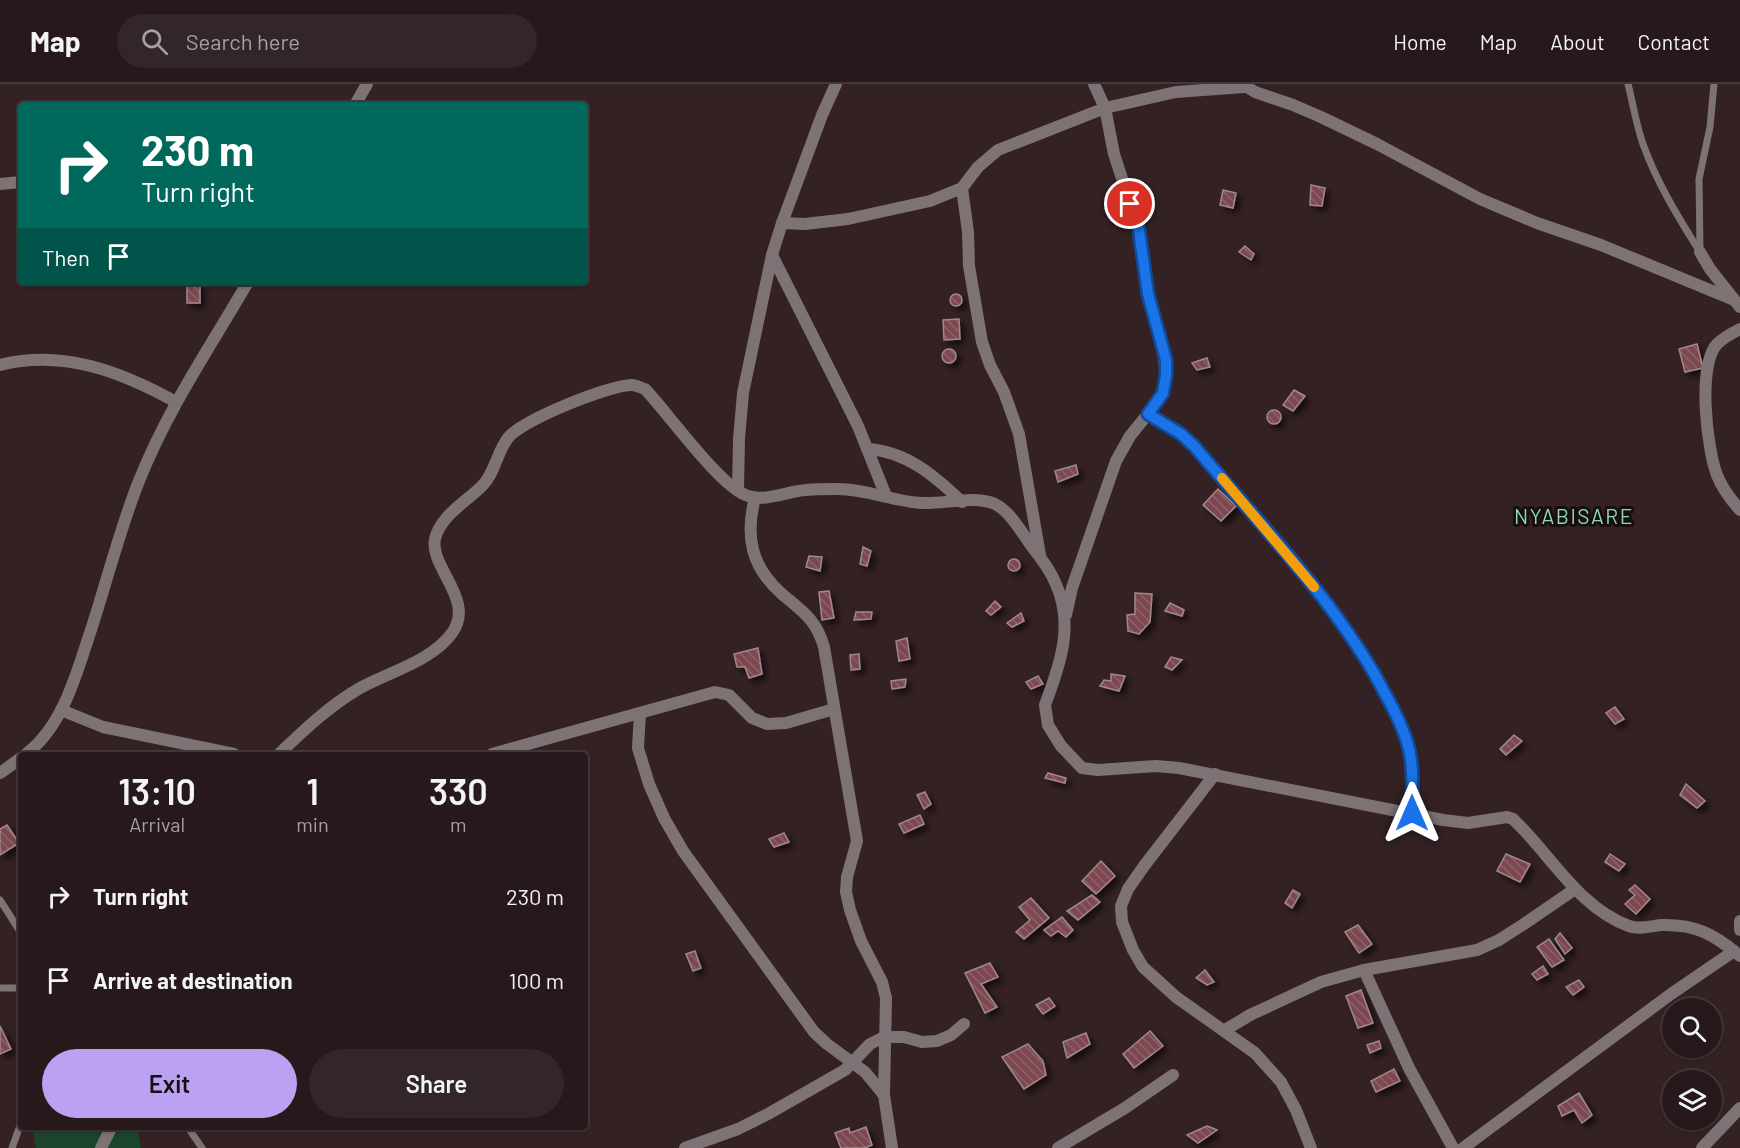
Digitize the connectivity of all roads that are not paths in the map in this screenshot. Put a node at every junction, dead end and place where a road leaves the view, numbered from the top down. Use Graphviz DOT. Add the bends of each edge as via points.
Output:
graph roads {
  1 [pos="367,84"];
  2 [pos="836,84"];
  3 [pos="1094,84"];
  4 [pos="1628,84"];
  5 [pos="1714,84"];
  6 [pos="1243,85"];
  7 [pos="357,102"];
  8 [pos="1105,108"];
  9 [pos="18,182"];
  10 [pos="0,184"];
  11 [pos="962,188"];
  12 [pos="782,223"];
  13 [pos="1700,252"];
  14 [pos="772,255"];
  15 [pos="246,285"];
  16 [pos="1737,304"];
  17 [pos="1740,329"];
  18 [pos="0,365"];
  19 [pos="176,402"];
  20 [pos="1148,414"];
  21 [pos="867,449"];
  22 [pos="738,490"];
  23 [pos="886,496"];
  24 [pos="755,498"];
  25 [pos="962,502"];
  26 [pos="1740,510"];
  27 [pos="1041,559"];
  28 [pos="1065,619"];
  29 [pos="834,709"];
  30 [pos="61,710"];
  31 [pos="640,713"];
  32 [pos="28,752"];
  33 [pos="224,752"];
  34 [pos="281,752"];
  35 [pos="499,752"];
  36 [pos="18,760"];
  37 [pos="0,773"];
  38 [pos="1215,774"];
  39 [pos="1412,813"];
  40 [pos="1575,889"];
  41 [pos="0,900"];
  42 [pos="1740,921"];
  43 [pos="18,928"];
  44 [pos="1740,930"];
  45 [pos="1737,953"];
  46 [pos="1364,970"];
  47 [pos="0,988"];
  48 [pos="18,988"];
  49 [pos="964,1024"];
  50 [pos="1225,1030"];
  51 [pos="884,1037"];
  52 [pos="853,1063"];
  53 [pos="1173,1075"];
  54 [pos="884,1095"];
  55 [pos="1740,1108"];
  56 [pos="18,1130"];
  57 [pos="110,1130"];
  58 [pos="190,1130"];
  59 [pos="12,1148"];
  60 [pos="101,1148"];
  61 [pos="202,1148"];
  62 [pos="685,1148"];
  63 [pos="892,1148"];
  64 [pos="1058,1148"];
  65 [pos="1311,1148"];
  66 [pos="1453,1148"];
  67 [pos="1463,1148"];
  68 [pos="1702,1148"];
  1 -- 7 [label="street"];
  2 -- 12 [label="street"];
  3 -- 8 [label="street"];
  4 -- 13 [label="lane" via="1642,142 1657,178"];
  5 -- 13 [label="lane" via="1699,179"];
  6 -- 8 [label="street" via="1176,92"];
  6 -- 16 [label="street" via="1321,117 1480,199 1601,245"];
  8 -- 11 [label="street" via="998,150"];
  8 -- 20 [label="street" via="1114,154 1139,230 1148,294 1166,360 1163,393"];
  9 -- 10 [label="street"];
  11 -- 12 [label="street" via="930,201 848,219"];
  11 -- 27 [label="street" via="969,266 982,342 1020,434"];
  12 -- 14 [label="street"];
  13 -- 16 [label="street"];
  14 -- 21 [label="street"];
  14 -- 22 [label="street" via="743,393"];
  15 -- 19 [label="street"];
  17 -- 26 [label="street" via="1715,345 1708,363 1705,403 1708,440 1717,476"];
  18 -- 19 [label="street" via="40,360 102,368"];
  19 -- 30 [label="street" via="139,480"];
  20 -- 28 [label="street" via="1116,461"];
  20 -- 39 [label="street" via="1195,447 1308,580 1363,655 1384,691 1408,747"];
  21 -- 23 [label="street"];
  21 -- 25 [label="street" via="888,451 912,463"];
  22 -- 24 [label="street"];
  22 -- 34 [label="street" via="701,455 645,389 634,385 591,396 519,427 507,439 484,484 440,525 434,542 457,599 459,614 454,631 431,653 360,688 327,710"];
  23 -- 24 [label="street" via="841,489"];
  23 -- 25 [label="street" via="923,504"];
  24 -- 29 [label="street" via="750,516 750,545 767,578 806,613 819,632"];
  25 -- 27 [label="street" via="982,501 998,506"];
  27 -- 28 [label="street" via="1058,590"];
  28 -- 38 [label="street" via="1062,652 1044,708 1048,725 1072,760 1082,768 1098,770 1156,766"];
  29 -- 31 [label="street" via="786,723 767,724 752,718 729,695 715,692"];
  29 -- 51 [label="street" via="857,842 846,892 861,941 882,982 887,1010"];
  30 -- 32 [label="street" via="48,734"];
  30 -- 33 [label="street" via="103,727"];
  31 -- 35 [label="street"];
  31 -- 52 [label="street" via="638,748 649,784 683,851 814,1032"];
  36 -- 37 [label="street"];
  38 -- 39 [label="street"];
  38 -- 50 [label="street" via="1144,866 1121,906 1122,922 1143,968 1176,997"];
  39 -- 40 [label="street" via="1468,823 1513,819"];
  40 -- 45 [label="street" via="1630,926 1693,927 1715,936"];
  40 -- 46 [label="street" via="1477,950"];
  41 -- 43 [label="lane"];
  42 -- 44 [label="street"];
  45 -- 67 [label="street" via="1671,994"];
  46 -- 50 [label="street" via="1321,982"];
  46 -- 66 [label="street" via="1409,1068"];
  47 -- 48 [label="lane"];
  49 -- 51 [label="street" via="937,1041"];
  50 -- 65 [label="street" via="1255,1053 1281,1082"];
  51 -- 52 [label="street" via="870,1044"];
  51 -- 54 [label="street"];
  52 -- 54 [label="street"];
  52 -- 62 [label="street" via="753,1122"];
  53 -- 64 [label="street"];
  54 -- 63 [label="street"];
  55 -- 68 [label="street"];
  56 -- 59 [label="lane"];
  57 -- 60 [label="street"];
  58 -- 61 [label="lane"];
}
